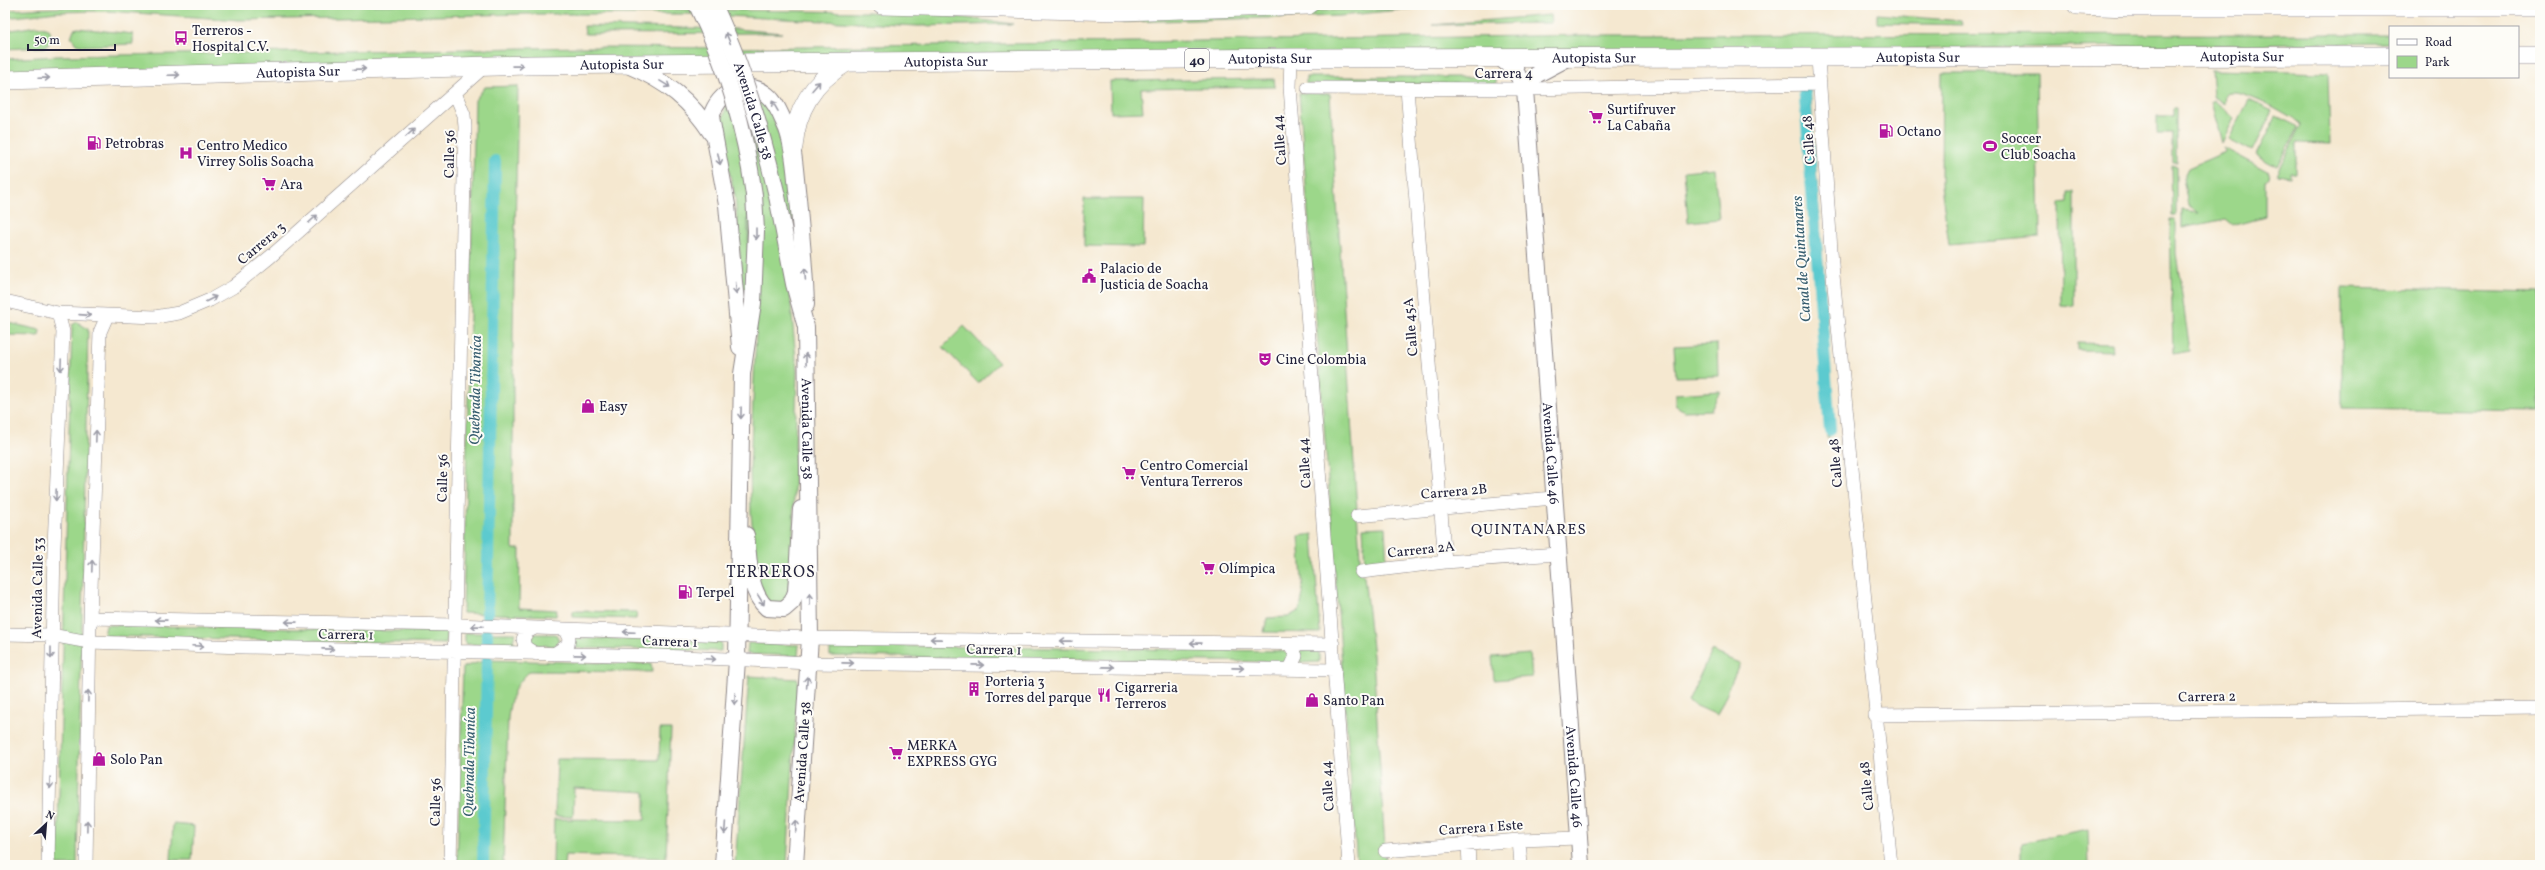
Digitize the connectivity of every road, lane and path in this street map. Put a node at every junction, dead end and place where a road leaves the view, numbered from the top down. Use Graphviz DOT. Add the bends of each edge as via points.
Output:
graph roads {
  1 [pos="697,5"];
  2 [pos="714,5"];
  3 [pos="882,5"];
  4 [pos="1308,5"];
  5 [pos="2077,5"];
  6 [pos="2540,7"];
  7 [pos="2389,56"];
  8 [pos="2519,56"];
  9 [pos="2540,56"];
  10 [pos="1571,57"];
  11 [pos="1291,58"];
  12 [pos="1500,58"];
  13 [pos="1818,58"];
  14 [pos="845,63"];
  15 [pos="485,66"];
  16 [pos="630,66"];
  17 [pos="5,80"];
  18 [pos="1820,84"];
  19 [pos="1308,88"];
  20 [pos="1407,89"];
  21 [pos="1525,89"];
  22 [pos="455,93"];
  23 [pos="713,135"];
  24 [pos="793,147"];
  25 [pos="5,301"];
  26 [pos="58,313"];
  27 [pos="107,316"];
  28 [pos="806,327"];
  29 [pos="742,374"];
  30 [pos="808,454"];
  31 [pos="740,494"];
  32 [pos="1553,498"];
  33 [pos="1441,508"];
  34 [pos="1357,516"];
  35 [pos="1557,554"];
  36 [pos="1445,562"];
  37 [pos="1361,572"];
  38 [pos="90,618"];
  39 [pos="455,625"];
  40 [pos="535,628"];
  41 [pos="564,629"];
  42 [pos="5,634"];
  43 [pos="51,635"];
  44 [pos="737,635"];
  45 [pos="810,638"];
  46 [pos="89,642"];
  47 [pos="1290,644"];
  48 [pos="1333,644"];
  49 [pos="454,652"];
  50 [pos="536,654"];
  51 [pos="554,654"];
  52 [pos="737,660"];
  53 [pos="809,663"];
  54 [pos="1290,669"];
  55 [pos="1335,670"];
  56 [pos="2540,708"];
  57 [pos="1874,715"];
  58 [pos="1578,838"];
  59 [pos="1519,840"];
  60 [pos="1468,843"];
  61 [pos="1385,851"];
  62 [pos="48,865"];
  63 [pos="86,865"];
  64 [pos="450,865"];
  65 [pos="723,865"];
  66 [pos="795,865"];
  67 [pos="1349,865"];
  68 [pos="1469,865"];
  69 [pos="1521,865"];
  70 [pos="1581,865"];
  71 [pos="1891,865"];
  1 -- 29 [label="main road, Avenida Calle 38, one-way, bridge" via="719,53 738,109 754,195 756,238 753,303"];
  28 -- 2 [label="main road, Avenida Calle 38, one-way, bridge" via="758,120 732,46"];
  3 -- 4 [label="highway" via="1121,11"];
  5 -- 6 [label="highway"];
  7 -- 13 [label="highway, Autopista Sur / 40"];
  8 -- 9 [label="highway"];
  10 -- 12 [label="highway, Autopista Sur / 40"];
  10 -- 13 [label="highway, Autopista Sur / 40"];
  10 -- 21 [label="main road" via="1536,75"];
  11 -- 12 [label="highway, Autopista Sur / 40"];
  11 -- 14 [label="highway, Autopista Sur / 40"];
  11 -- 48 [label="street, Calle 44" via="1290,87"];
  12 -- 21 [label="main road" via="1515,70"];
  13 -- 18 [label="street, Calle 48"];
  14 -- 16 [label="highway, Autopista Sur / 40"];
  24 -- 14 [label="highway, one-way" via="794,131 804,102 822,79"];
  15 -- 16 [label="highway, Autopista Sur / 40, one-way"];
  17 -- 15 [label="highway, Autopista Sur / 40, one-way"];
  15 -- 22 [label="street, Carrera 3"];
  16 -- 23 [label="main road, one-way" via="651,75 676,91 696,111"];
  18 -- 21 [label="street, Carrera 4"];
  18 -- 57 [label="street, Calle 48" via="1832,265"];
  19 -- 20 [label="street, Carrera 4"];
  20 -- 21 [label="street, Carrera 4"];
  20 -- 33 [label="street, Calle 45A"];
  21 -- 32 [label="main road, Avenida Calle 46"];
  27 -- 22 [label="street, Carrera 3, one-way" via="155,317 179,313 233,287"];
  22 -- 39 [label="street, Calle 36" via="464,115 465,127"];
  24 -- 23 [label="main road, one-way" via="774,103 760,90 746,87 728,92 717,101 711,117"];
  23 -- 29 [label="main road, one-way" via="728,205"];
  28 -- 24 [label="main road, one-way" via="805,276"];
  25 -- 26 [label="street, Carrera 3"];
  26 -- 27 [label="street, Carrera 3, one-way"];
  26 -- 43 [label="street, Avenida Calle 33, one-way" via="63,332"];
  38 -- 27 [label="street, one-way" via="100,332"];
  30 -- 28 [label="main road, Avenida Calle 38, one-way"];
  29 -- 31 [label="main road, Avenida Calle 38, one-way"];
  31 -- 30 [label="main road, one-way" via="758,598 767,608 784,609 792,602 796,592 798,531"];
  45 -- 30 [label="main road, Avenida Calle 38, one-way"];
  31 -- 44 [label="main road, Avenida Calle 38"];
  32 -- 33 [label="street, Carrera 2B"];
  32 -- 35 [label="main road, Avenida Calle 46"];
  33 -- 34 [label="street, Carrera 2B"];
  33 -- 36 [label="street, Calle 45A"];
  35 -- 36 [label="street, Carrera 2A"];
  35 -- 58 [label="main road, Avenida Calle 46"];
  36 -- 37 [label="street, Carrera 2A"];
  39 -- 38 [label="street, Carrera 1, one-way"];
  38 -- 46 [label="street"];
  40 -- 39 [label="street, Carrera 1, one-way"];
  39 -- 49 [label="street, Calle 36"];
  40 -- 41 [label="street, Carrera 1"];
  40 -- 50 [label="street" via="524,635 523,643"];
  44 -- 41 [label="street, Carrera 1, one-way"];
  41 -- 51 [label="street" via="569,638 568,645"];
  42 -- 43 [label="street, Carrera 1"];
  43 -- 46 [label="street, Carrera 1"];
  43 -- 62 [label="street, Avenida Calle 33, one-way"];
  44 -- 45 [label="street, Carrera 1"];
  44 -- 52 [label="main road, Avenida Calle 38"];
  47 -- 45 [label="street, Carrera 1, one-way"];
  45 -- 53 [label="main road, Avenida Calle 38"];
  46 -- 49 [label="street, Carrera 1, one-way"];
  63 -- 46 [label="street, one-way"];
  47 -- 48 [label="street, Carrera 1"];
  47 -- 54 [label="street" via="1294,647 1296,656"];
  48 -- 55 [label="street, Calle 44"];
  49 -- 50 [label="street, Carrera 1"];
  49 -- 64 [label="street, Calle 36"];
  50 -- 51 [label="street, Carrera 1"];
  51 -- 52 [label="street, Carrera 1, one-way"];
  52 -- 53 [label="street, Carrera 1"];
  52 -- 65 [label="main road, Avenida Calle 38, one-way"];
  53 -- 54 [label="street, Carrera 1, one-way"];
  66 -- 53 [label="main road, Avenida Calle 38, one-way"];
  54 -- 55 [label="street, Carrera 1"];
  55 -- 67 [label="street, Calle 44"];
  56 -- 57 [label="street, Carrera 2"];
  57 -- 71 [label="street, Calle 48"];
  58 -- 59 [label="street, Carrera 1 Este"];
  58 -- 70 [label="main road, Avenida Calle 46"];
  59 -- 60 [label="street, Carrera 1 Este"];
  59 -- 69 [label="street"];
  60 -- 61 [label="street, Carrera 1 Este"];
  60 -- 68 [label="street"];
}
